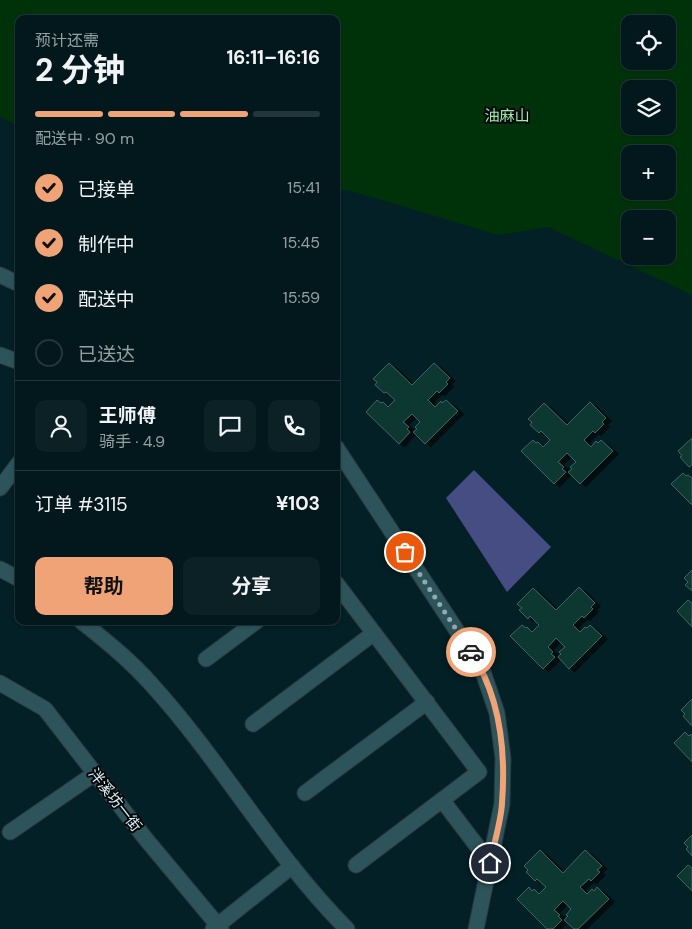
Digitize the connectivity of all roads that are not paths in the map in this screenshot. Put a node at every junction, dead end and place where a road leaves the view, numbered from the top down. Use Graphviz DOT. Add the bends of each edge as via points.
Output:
graph roads {
  1 [pos="0,275"];
  2 [pos="15,282"];
  3 [pos="0,355"];
  4 [pos="15,361"];
  5 [pos="340,453"];
  6 [pos="15,468"];
  7 [pos="0,488"];
  8 [pos="0,569"];
  9 [pos="15,577"];
  10 [pos="340,588"];
  11 [pos="86,625"];
  12 [pos="252,625"];
  13 [pos="374,633"];
  14 [pos="206,659"];
  15 [pos="0,683"];
  16 [pos="427,702"];
  17 [pos="253,724"];
  18 [pos="94,774"];
  19 [pos="305,793"];
  20 [pos="442,800"];
  21 [pos="10,832"];
  22 [pos="490,863"];
  23 [pos="356,865"];
  24 [pos="292,866"];
  25 [pos="217,928"];
  26 [pos="347,929"];
  27 [pos="476,929"];
  1 -- 2 [label="street"];
  3 -- 4 [label="street"];
  5 -- 22 [label="street" via="482,669 496,713 503,758 502,804"];
  6 -- 7 [label="street"];
  8 -- 9 [label="street"];
  10 -- 13 [label="street"];
  11 -- 24 [label="street" via="152,684"];
  12 -- 14 [label="street"];
  13 -- 16 [label="street"];
  13 -- 17 [label="street"];
  15 -- 18 [label="street, 泮溪坊一街" via="44,709"];
  16 -- 19 [label="street"];
  16 -- 20 [label="street" via="479,772"];
  18 -- 21 [label="street"];
  18 -- 25 [label="street, 泮溪坊一街"];
  20 -- 22 [label="street"];
  20 -- 23 [label="street"];
  22 -- 27 [label="street"];
  24 -- 25 [label="street"];
  24 -- 26 [label="street"];
}
